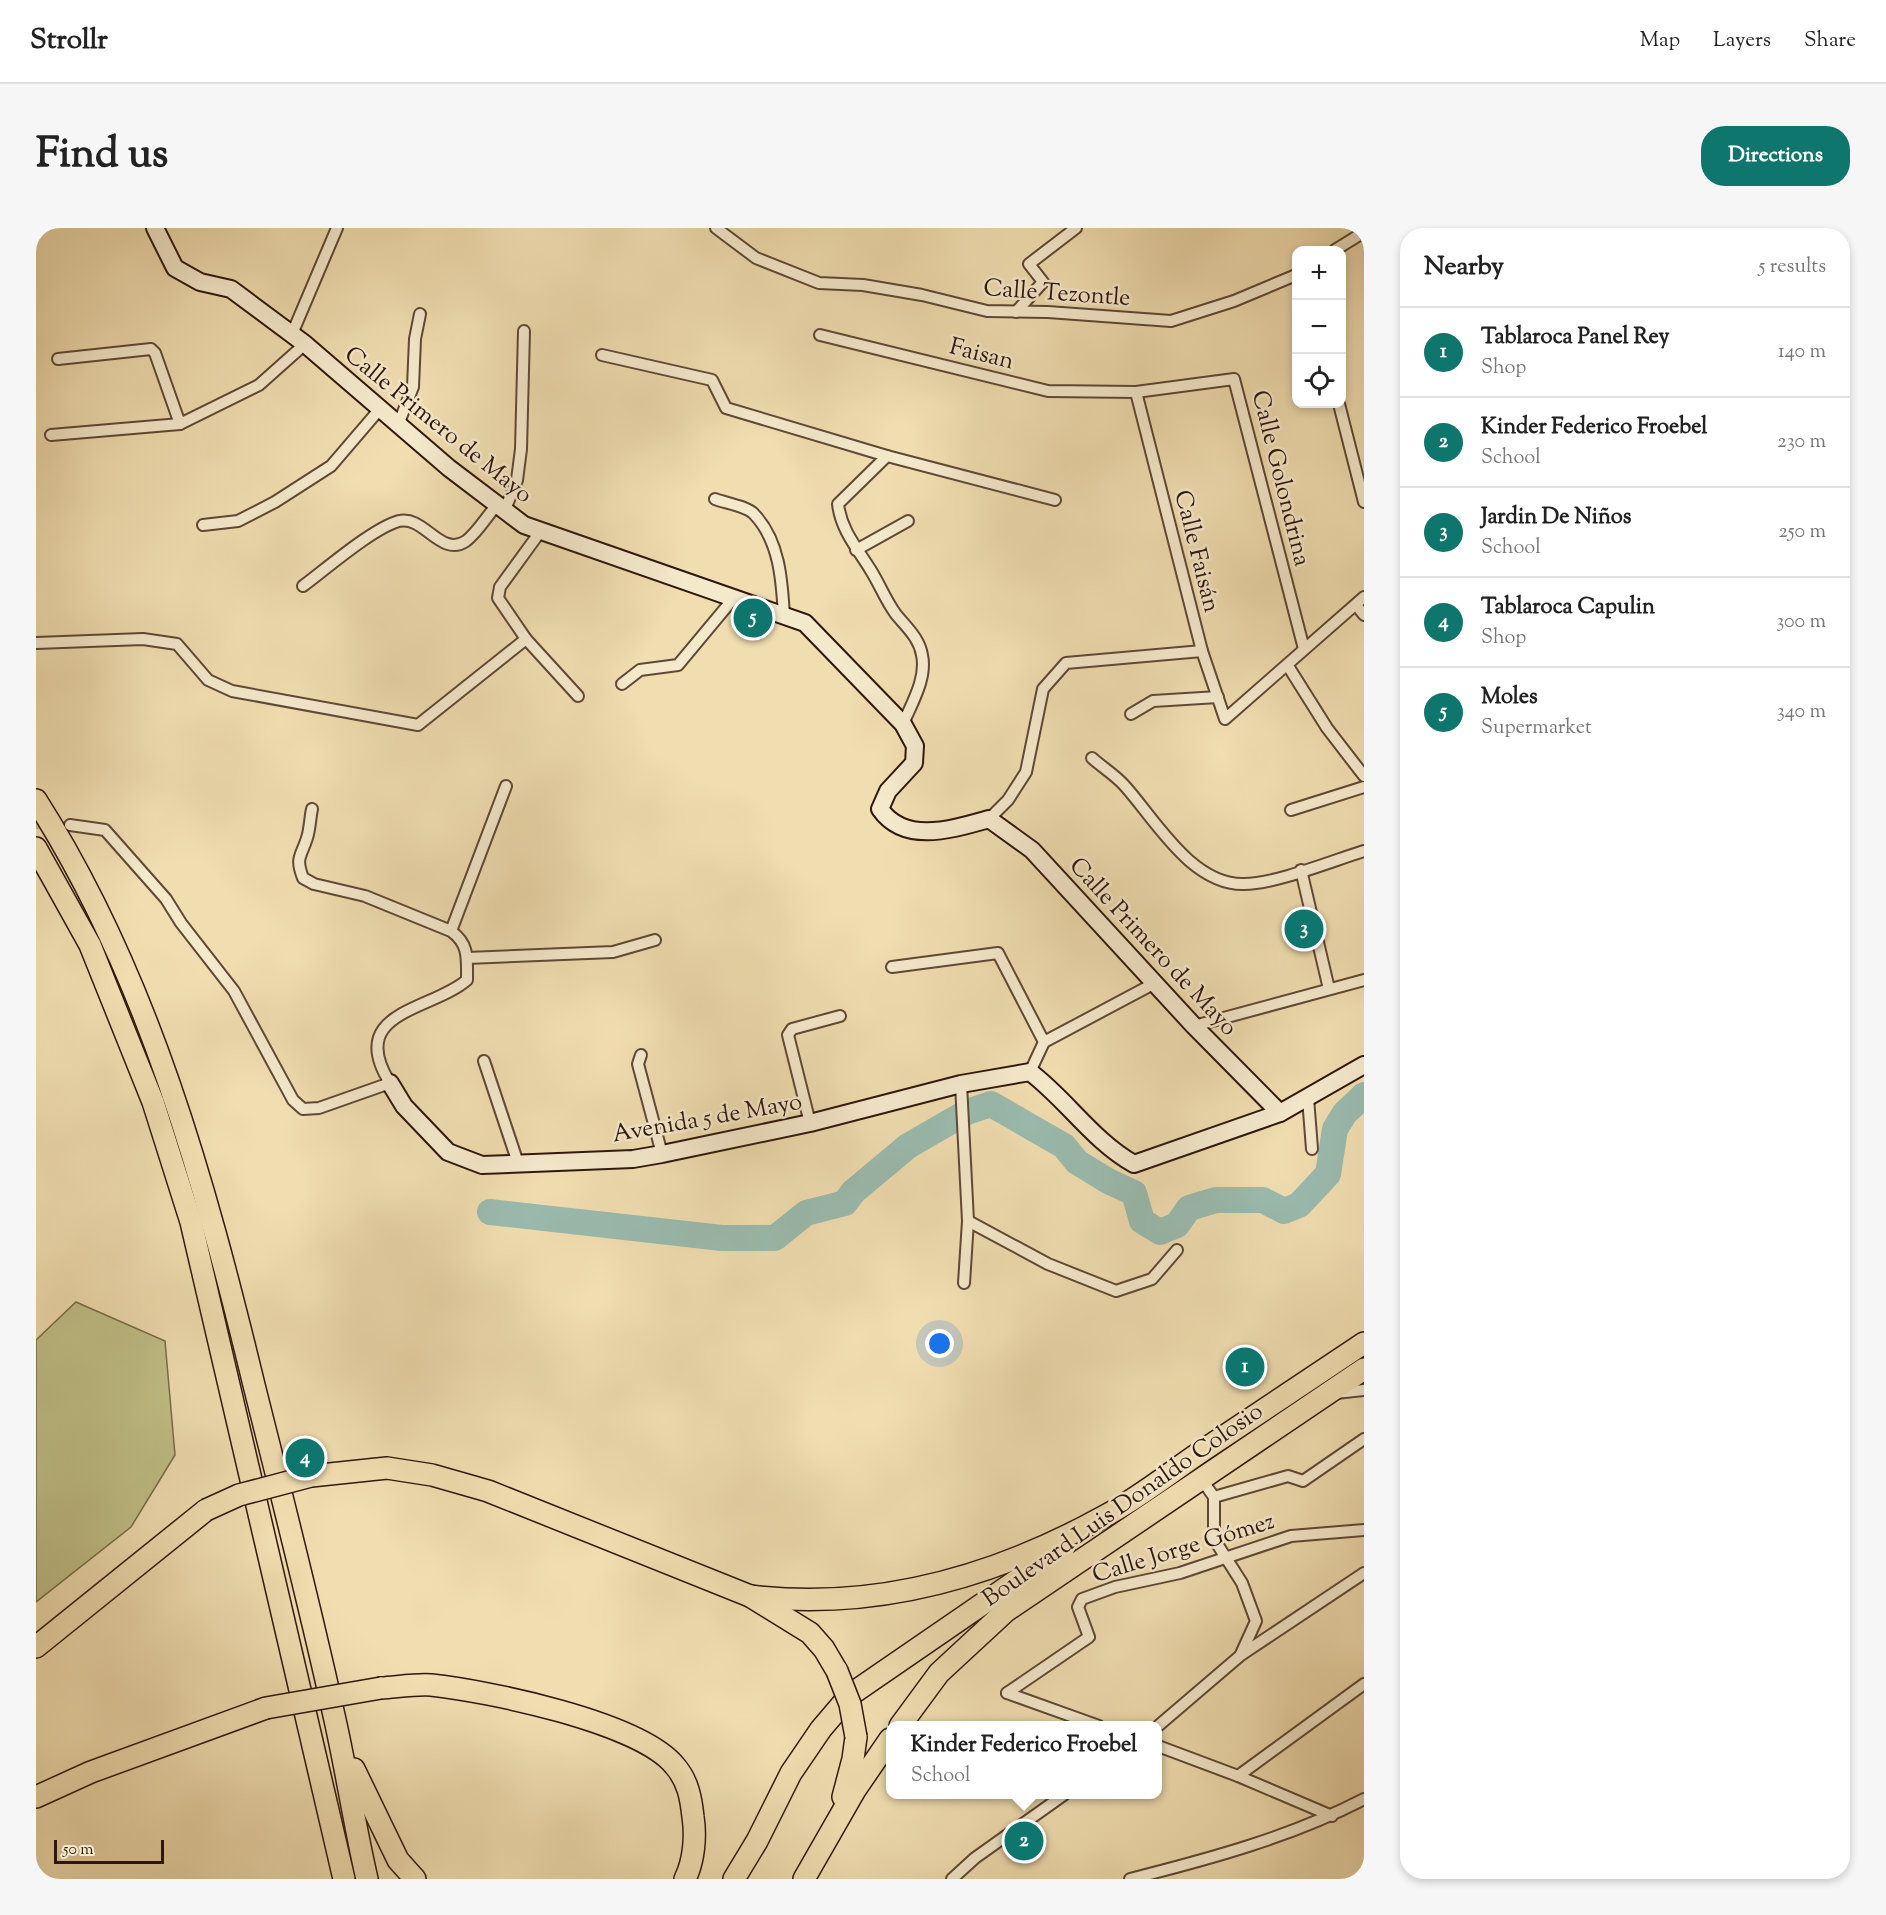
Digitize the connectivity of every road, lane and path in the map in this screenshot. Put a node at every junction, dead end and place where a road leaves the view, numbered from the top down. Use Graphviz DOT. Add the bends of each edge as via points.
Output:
graph roads {
  1 [pos="155,228"];
  2 [pos="337,228"];
  3 [pos="716,228"];
  4 [pos="1076,228"];
  5 [pos="1364,232"];
  6 [pos="1341,246"];
  7 [pos="1292,276"];
  8 [pos="1016,312"];
  9 [pos="420,314"];
  10 [pos="524,331"];
  11 [pos="820,335"];
  12 [pos="298,339"];
  13 [pos="602,354"];
  14 [pos="58,359"];
  15 [pos="1136,393"];
  16 [pos="1340,408"];
  17 [pos="379,410"];
  18 [pos="180,424"];
  19 [pos="398,425"];
  20 [pos="51,435"];
  21 [pos="887,456"];
  22 [pos="714,499"];
  23 [pos="1055,500"];
  24 [pos="1364,502"];
  25 [pos="500,509"];
  26 [pos="908,521"];
  27 [pos="203,525"];
  28 [pos="540,532"];
  29 [pos="856,550"];
  30 [pos="303,586"];
  31 [pos="733,599"];
  32 [pos="1360,601"];
  33 [pos="1364,615"];
  34 [pos="784,616"];
  35 [pos="526,639"];
  36 [pos="36,643"];
  37 [pos="1304,649"];
  38 [pos="1202,651"];
  39 [pos="1288,666"];
  40 [pos="622,684"];
  41 [pos="578,696"];
  42 [pos="1218,697"];
  43 [pos="1131,714"];
  44 [pos="903,724"];
  45 [pos="1092,758"];
  46 [pos="1364,776"];
  47 [pos="506,786"];
  48 [pos="1364,787"];
  49 [pos="36,800"];
  50 [pos="312,809"];
  51 [pos="1291,810"];
  52 [pos="989,819"];
  53 [pos="70,825"];
  54 [pos="36,848"];
  55 [pos="1364,851"];
  56 [pos="1300,870"];
  57 [pos="450,931"];
  58 [pos="655,940"];
  59 [pos="467,958"];
  60 [pos="892,967"];
  61 [pos="1364,980"];
  62 [pos="1155,983"];
  63 [pos="1329,989"];
  64 [pos="840,1016"];
  65 [pos="1194,1026"];
  66 [pos="1044,1042"];
  67 [pos="641,1055"];
  68 [pos="484,1061"];
  69 [pos="1364,1065"];
  70 [pos="1030,1072"];
  71 [pos="390,1083"];
  72 [pos="961,1085"];
  73 [pos="1308,1098"];
  74 [pos="1280,1113"];
  75 [pos="810,1123"];
  76 [pos="1312,1149"];
  77 [pos="662,1154"];
  78 [pos="518,1163"];
  79 [pos="968,1221"];
  80 [pos="1177,1250"];
  81 [pos="964,1283"];
  82 [pos="1364,1343"];
  83 [pos="1364,1369"];
  84 [pos="1364,1390"];
  85 [pos="1327,1394"];
  86 [pos="1364,1439"];
  87 [pos="1208,1489"];
  88 [pos="1105,1516"];
  89 [pos="1364,1530"];
  90 [pos="1226,1556"];
  91 [pos="1364,1573"];
  92 [pos="750,1596"];
  93 [pos="36,1647"];
  94 [pos="1241,1655"];
  95 [pos="1364,1684"];
  96 [pos="334,1712"];
  97 [pos="903,1721"];
  98 [pos="1088,1721"];
  99 [pos="1162,1723"];
  100 [pos="313,1737"];
  101 [pos="886,1747"];
  102 [pos="1162,1748"];
  103 [pos="1238,1776"];
  104 [pos="36,1797"];
  105 [pos="1058,1799"];
  106 [pos="1364,1799"];
  107 [pos="1332,1816"];
  108 [pos="831,1831"];
  109 [pos="331,1879"];
  110 [pos="344,1879"];
  111 [pos="367,1879"];
  112 [pos="415,1879"];
  113 [pos="685,1879"];
  114 [pos="734,1879"];
  115 [pos="804,1879"];
  116 [pos="952,1879"];
  117 [pos="1130,1879"];
  1 -- 12 [label="street, Calle Primero de Mayo" via="175,268 200,282 231,288"];
  2 -- 12 [label="street"];
  3 -- 8 [label="street, Calle Tezontle" via="756,258 819,283 863,285 987,312"];
  4 -- 8 [label="street" via="1029,264 1043,282"];
  5 -- 6 [label="street"];
  7 -- 8 [label="street, Calle Tezontle" via="1234,301 1171,321"];
  9 -- 19 [label="street" via="413,387"];
  10 -- 25 [label="street" via="517,480"];
  11 -- 15 [label="street, Faisan" via="1048,391"];
  12 -- 17 [label="street, Calle Primero de Mayo"];
  12 -- 18 [label="street" via="260,384"];
  13 -- 21 [label="street" via="712,380 726,408"];
  14 -- 18 [label="street" via="151,349"];
  15 -- 37 [label="street, Calle Golondrina" via="1234,379"];
  15 -- 38 [label="street, Calle Faisán"];
  16 -- 24 [label="street"];
  17 -- 19 [label="street, Calle Primero de Mayo"];
  17 -- 27 [label="street" via="331,466 238,521"];
  18 -- 20 [label="street"];
  19 -- 25 [label="street, Calle Primero de Mayo"];
  21 -- 23 [label="street"];
  21 -- 29 [label="street" via="838,504 839,515"];
  22 -- 34 [label="street" via="753,512 768,536 781,570"];
  25 -- 28 [label="street, Calle Primero de Mayo"];
  25 -- 30 [label="street" via="466,541 455,545 445,543 413,522 394,523"];
  26 -- 29 [label="street"];
  28 -- 31 [label="street, Calle Primero de Mayo"];
  28 -- 35 [label="street" via="497,592"];
  29 -- 44 [label="street" via="895,612 912,631 922,655 919,689"];
  31 -- 34 [label="street, Calle Primero de Mayo"];
  31 -- 40 [label="street" via="678,665 640,670"];
  32 -- 33 [label="street"];
  32 -- 37 [label="street"];
  34 -- 44 [label="street, Calle Primero de Mayo" via="805,623"];
  35 -- 36 [label="street" via="418,725 232,691 208,680 177,644 143,639"];
  35 -- 41 [label="street"];
  37 -- 39 [label="street"];
  38 -- 42 [label="street, Calle Faisán"];
  38 -- 52 [label="street" via="1066,663 1043,689 1026,772 1008,800"];
  39 -- 42 [label="street, Calle Faisán" via="1225,719"];
  39 -- 46 [label="street" via="1327,728"];
  42 -- 43 [label="street" via="1153,700"];
  44 -- 52 [label="street, Calle Primero de Mayo" via="915,746 914,763 888,791 880,809 888,819 918,832"];
  45 -- 56 [label="street" via="1122,783 1185,859 1218,878 1243,885"];
  47 -- 57 [label="street"];
  48 -- 51 [label="street"];
  49 -- 96 [label="highway" via="109,933 174,1093 243,1337"];
  50 -- 57 [label="street" via="307,838 299,852 303,878 365,896"];
  52 -- 62 [label="street, Calle Primero de Mayo" via="1032,850"];
  53 -- 71 [label="street" via="105,830 166,900 234,991 293,1100 303,1109 319,1108"];
  54 -- 100 [label="highway" via="90,945 157,1113 191,1222"];
  55 -- 56 [label="street"];
  56 -- 63 [label="street"];
  57 -- 59 [label="street" via="461,938"];
  58 -- 59 [label="street" via="613,952"];
  59 -- 71 [label="street, Avenida 5 de Mayo" via="468,980 454,991 405,1010 384,1027 378,1047"];
  60 -- 66 [label="street" via="998,953"];
  61 -- 63 [label="street"];
  62 -- 65 [label="street, Calle Primero de Mayo"];
  62 -- 66 [label="street"];
  63 -- 65 [label="street"];
  64 -- 75 [label="street" via="792,1029 788,1035"];
  65 -- 74 [label="street, Calle Primero de Mayo"];
  66 -- 70 [label="street"];
  67 -- 77 [label="street" via="638,1064"];
  68 -- 78 [label="street"];
  69 -- 73 [label="street"];
  70 -- 72 [label="street, Avenida 5 de Mayo"];
  70 -- 74 [label="street" via="1114,1153 1134,1164"];
  71 -- 78 [label="street, Avenida 5 de Mayo" via="404,1106 448,1152 482,1165"];
  72 -- 75 [label="street, Avenida 5 de Mayo"];
  72 -- 79 [label="street"];
  73 -- 74 [label="street"];
  73 -- 76 [label="street"];
  75 -- 77 [label="street, Avenida 5 de Mayo"];
  77 -- 78 [label="street, Avenida 5 de Mayo" via="633,1159"];
  79 -- 80 [label="street" via="1048,1264 1116,1291 1152,1279"];
  79 -- 81 [label="street"];
  82 -- 88 [label="highway, Boulevard Luis Donaldo Colosio"];
  83 -- 85 [label="highway, Boulevard Luis Donaldo Colosio"];
  84 -- 85 [label="street"];
  85 -- 87 [label="highway, Boulevard Luis Donaldo Colosio"];
  86 -- 87 [label="street" via="1303,1481 1288,1476"];
  87 -- 90 [label="street" via="1214,1539"];
  87 -- 97 [label="highway, Boulevard Luis Donaldo Colosio" via="1006,1611 939,1673"];
  88 -- 92 [label="highway, Boulevard Luis Donaldo Colosio" via="1040,1549 978,1574 900,1592 833,1601 795,1602"];
  88 -- 114 [label="highway" via="1048,1560 850,1695 791,1773"];
  89 -- 90 [label="street, Calle Jorge Gómez" via="1291,1536"];
  90 -- 94 [label="street" via="1256,1621"];
  90 -- 98 [label="street, Calle Jorge Gómez" via="1180,1573 1115,1587 1082,1599 1078,1607 1089,1637 1007,1693"];
  91 -- 94 [label="street"];
  92 -- 93 [label="highway, bridge" via="488,1491 432,1475 387,1468 311,1476 239,1495 206,1510"];
  92 -- 108 [label="highway, bridge" via="810,1633 837,1671 850,1704 856,1737 848,1782"];
  94 -- 99 [label="street"];
  95 -- 103 [label="street"];
  96 -- 111 [label="highway"];
  96 -- 112 [label="highway" via="357,1779 381,1830 398,1860"];
  100 -- 109 [label="highway"];
  100 -- 110 [label="highway"];
  101 -- 108 [label="highway"];
  102 -- 103 [label="street"];
  103 -- 107 [label="street"];
  104 -- 113 [label="highway, bridge" via="91,1772 266,1708 381,1688 428,1685 506,1697 568,1714 646,1743 675,1765 690,1790 695,1829"];
  105 -- 116 [label="street"];
  106 -- 107 [label="street"];
  107 -- 117 [label="street" via="1200,1862"];
  108 -- 115 [label="highway"];
}
